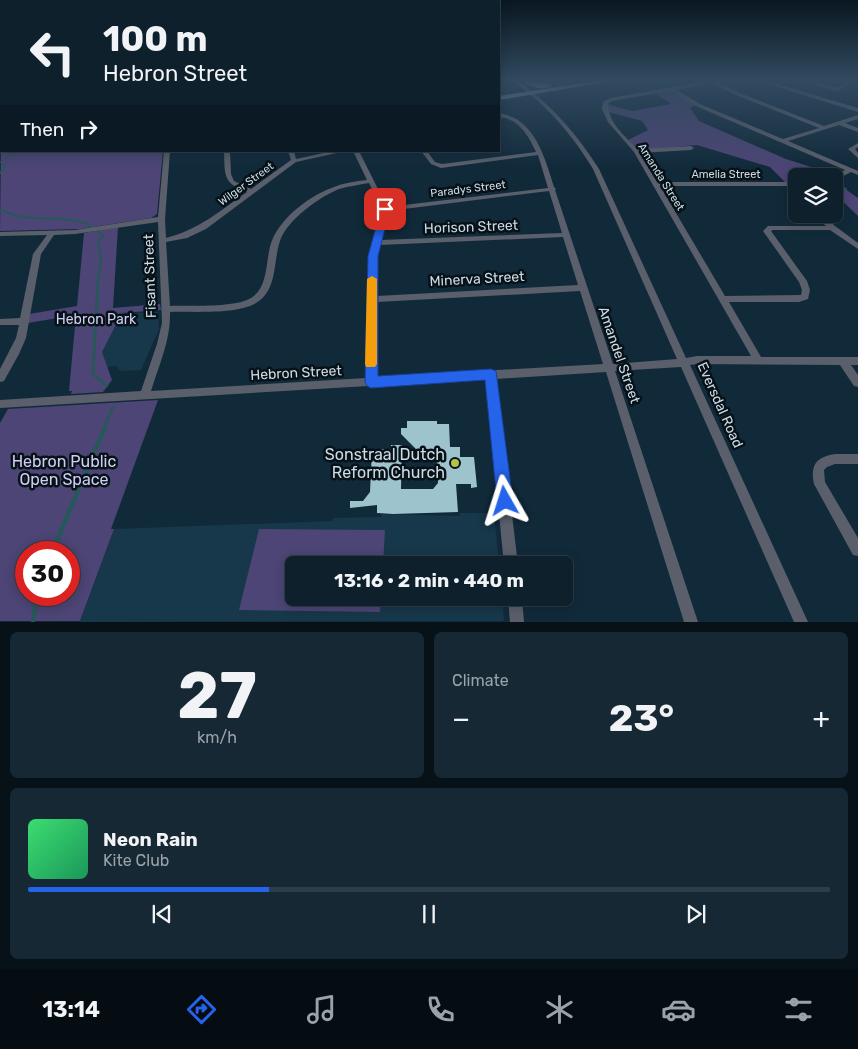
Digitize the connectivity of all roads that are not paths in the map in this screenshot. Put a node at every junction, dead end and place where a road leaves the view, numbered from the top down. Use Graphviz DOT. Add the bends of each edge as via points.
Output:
graph roads {
  1 [pos="551,110"];
  2 [pos="606,110"];
  3 [pos="710,110"];
  4 [pos="779,110"];
  5 [pos="500,115"];
  6 [pos="858,117"];
  7 [pos="840,123"];
  8 [pos="825,128"];
  9 [pos="858,130"];
  10 [pos="782,141"];
  11 [pos="858,145"];
  12 [pos="691,148"];
  13 [pos="636,151"];
  14 [pos="167,152"];
  15 [pos="227,152"];
  16 [pos="291,152"];
  17 [pos="338,152"];
  18 [pos="357,152"];
  19 [pos="425,152"];
  20 [pos="540,153"];
  21 [pos="858,156"];
  22 [pos="294,161"];
  23 [pos="850,170"];
  24 [pos="858,173"];
  25 [pos="843,174"];
  26 [pos="372,181"];
  27 [pos="655,184"];
  28 [pos="788,184"];
  29 [pos="553,190"];
  30 [pos="252,192"];
  31 [pos="385,209"];
  32 [pos="161,219"];
  33 [pos="827,223"];
  34 [pos="832,228"];
  35 [pos="52,233"];
  36 [pos="0,234"];
  37 [pos="567,235"];
  38 [pos="162,241"];
  39 [pos="375,243"];
  40 [pos="858,247"];
  41 [pos="582,288"];
  42 [pos="372,298"];
  43 [pos="724,299"];
  44 [pos="166,309"];
  45 [pos="24,321"];
  46 [pos="0,322"];
  47 [pos="759,361"];
  48 [pos="843,361"];
  49 [pos="858,361"];
  50 [pos="684,362"];
  51 [pos="609,368"];
  52 [pos="491,375"];
  53 [pos="0,378"];
  54 [pos="371,382"];
  55 [pos="858,383"];
  56 [pos="144,396"];
  57 [pos="0,404"];
  58 [pos="858,459"];
  59 [pos="858,550"];
  60 [pos="511,556"];
  61 [pos="516,606"];
  62 [pos="517,622"];
  63 [pos="691,622"];
  64 [pos="801,622"];
  1 -- 50 [label="street, Eversdal Road" via="581,144 611,201"];
  2 -- 13 [label="street, Amanda Street"];
  3 -- 10 [label="street"];
  4 -- 8 [label="street"];
  5 -- 20 [label="street, Amandel Street" via="515,119"];
  6 -- 7 [label="street"];
  7 -- 8 [label="street"];
  7 -- 9 [label="street"];
  8 -- 10 [label="street"];
  10 -- 23 [label="street"];
  11 -- 21 [label="street" via="851,149"];
  12 -- 13 [label="street"];
  13 -- 27 [label="street, Amanda Street"];
  14 -- 32 [label="street, Fisant Street"];
  15 -- 30 [label="street" via="230,181"];
  16 -- 22 [label="street"];
  17 -- 22 [label="street, Wilger Street"];
  18 -- 26 [label="street"];
  19 -- 20 [label="street" via="433,163 441,166"];
  20 -- 29 [label="street, Amandel Street"];
  22 -- 30 [label="street, Wilger Street"];
  23 -- 24 [label="street"];
  23 -- 25 [label="street"];
  26 -- 31 [label="street"];
  26 -- 44 [label="street" via="332,190 292,219 277,238 264,290 253,301 242,305"];
  27 -- 28 [label="street, Amelia Street"];
  27 -- 43 [label="street, Amanda Street"];
  29 -- 31 [label="street, Paradys Street"];
  29 -- 37 [label="street, Amandel Street"];
  30 -- 38 [label="street, Wilger Street" via="196,232"];
  31 -- 39 [label="street"];
  32 -- 35 [label="street"];
  32 -- 38 [label="street, Fisant Street"];
  33 -- 34 [label="street"];
  34 -- 40 [label="street"];
  34 -- 43 [label="street" via="767,230 803,281 805,297"];
  35 -- 36 [label="street"];
  35 -- 45 [label="street" via="36,254"];
  37 -- 39 [label="street, Horison Street"];
  37 -- 41 [label="street, Amandel Street"];
  38 -- 44 [label="street, Fisant Street"];
  39 -- 42 [label="street"];
  41 -- 42 [label="street, Minerva Street"];
  41 -- 51 [label="street, Amandel Street"];
  42 -- 54 [label="street"];
  43 -- 47 [label="street, Amanda Street"];
  44 -- 56 [label="street, Fisant Street" via="162,344"];
  45 -- 46 [label="street"];
  45 -- 53 [label="street" via="17,348"];
  47 -- 48 [label="street, Hebron Street"];
  47 -- 50 [label="street, Hebron Street"];
  48 -- 49 [label="street, Hebron Street"];
  48 -- 55 [label="street"];
  50 -- 51 [label="street, Hebron Street"];
  50 -- 64 [label="street, Eversdal Road"];
  51 -- 52 [label="street, Hebron Street"];
  51 -- 63 [label="street, Amandel Street"];
  52 -- 54 [label="street, Hebron Street"];
  52 -- 60 [label="street"];
  54 -- 56 [label="street, Hebron Street"];
  56 -- 57 [label="street, Hebron Street"];
  58 -- 59 [label="street" via="827,460 820,466 818,474 820,484"];
  61 -- 62 [label="street"];
}
